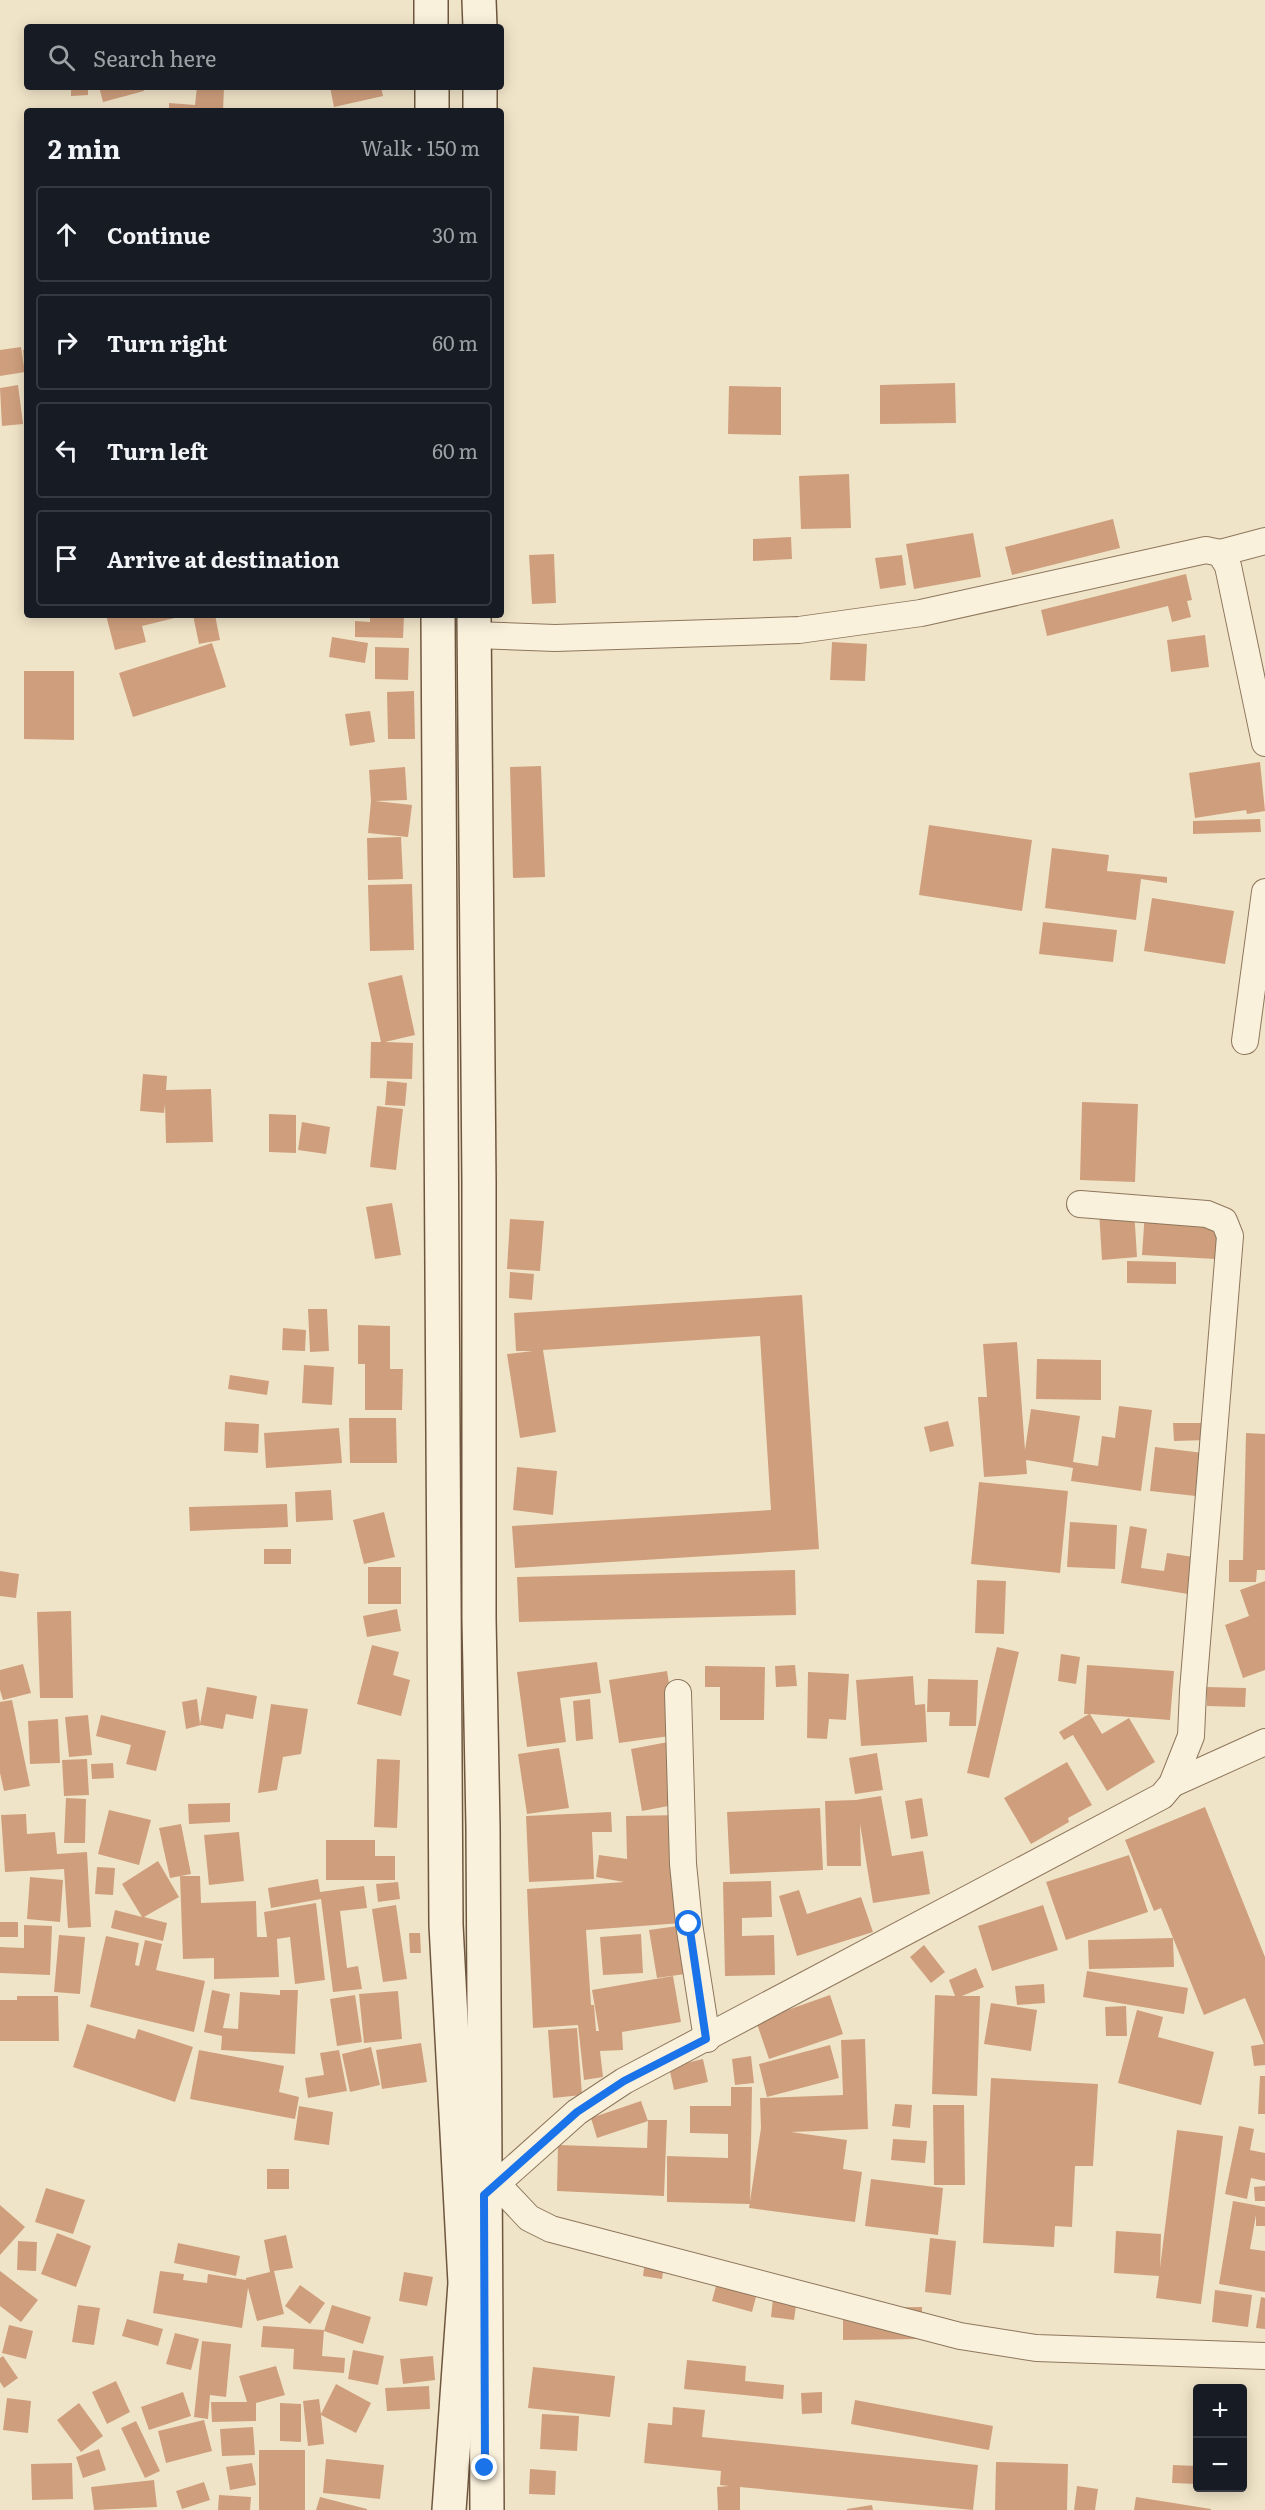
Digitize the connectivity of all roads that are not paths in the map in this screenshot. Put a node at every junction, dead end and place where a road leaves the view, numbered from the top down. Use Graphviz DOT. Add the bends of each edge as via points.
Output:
graph roads {
  1 [pos="431,0"];
  2 [pos="479,0"];
  3 [pos="431,24"];
  4 [pos="480,24"];
  5 [pos="432,90"];
  6 [pos="480,90"];
  7 [pos="432,108"];
  8 [pos="480,108"];
  9 [pos="1265,541"];
  10 [pos="1220,553"];
  11 [pos="438,618"];
  12 [pos="474,625"];
  13 [pos="1265,743"];
  14 [pos="1265,892"];
  15 [pos="1245,1041"];
  16 [pos="442,1182"];
  17 [pos="479,1183"];
  18 [pos="1080,1204"];
  19 [pos="678,1693"];
  20 [pos="1265,1742"];
  21 [pos="1172,1784"];
  22 [pos="706,2039"];
  23 [pos="491,2190"];
  24 [pos="1265,2356"];
  25 [pos="449,2510"];
  26 [pos="487,2510"];
  1 -- 3 [label="main road"];
  2 -- 4 [label="main road"];
  5 -- 7 [label="main road"];
  6 -- 8 [label="main road"];
  9 -- 10 [label="street"];
  10 -- 12 [label="street" via="1206,550 921,613 799,630 555,638"];
  10 -- 13 [label="street" via="1228,566"];
  11 -- 16 [label="main road"];
  12 -- 17 [label="main road"];
  14 -- 15 [label="street"];
  16 -- 17 [label="main road"];
  16 -- 25 [label="main road" via="446,1925 465,2283"];
  17 -- 23 [label="main road" via="479,1619"];
  18 -- 21 [label="street" via="1207,1214 1224,1221 1230,1236 1191,1736"];
  19 -- 22 [label="street" via="683,1864"];
  20 -- 21 [label="street"];
  21 -- 22 [label="street" via="1162,1796"];
  22 -- 23 [label="street" via="624,2081 577,2112"];
  23 -- 24 [label="street" via="551,2229 960,2336 1036,2348"];
  23 -- 26 [label="main road"];
}
